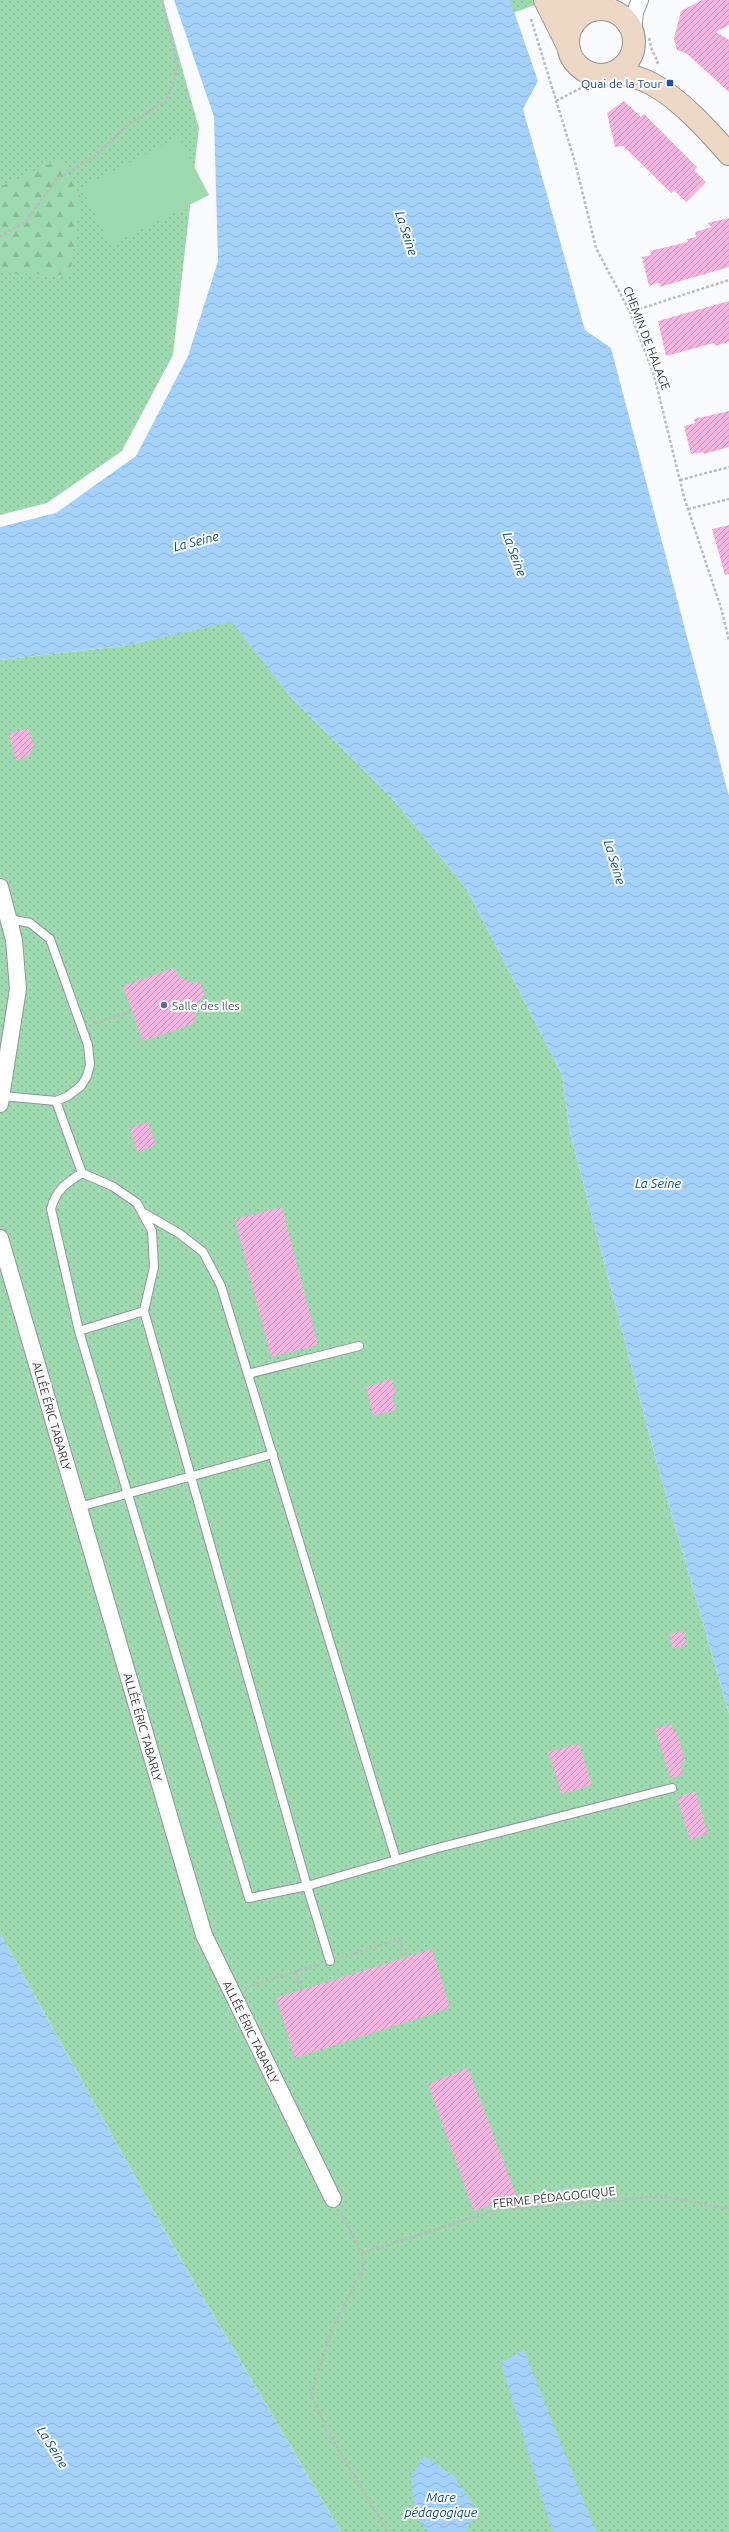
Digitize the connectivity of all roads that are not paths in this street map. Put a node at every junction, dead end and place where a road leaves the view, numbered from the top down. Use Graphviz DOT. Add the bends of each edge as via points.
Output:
graph roads {
  1 [pos="545,0"];
  2 [pos="558,0"];
  3 [pos="640,0"];
  4 [pos="598,6"];
  5 [pos="633,38"];
  6 [pos="569,48"];
  7 [pos="614,72"];
  8 [pos="665,92"];
  9 [pos="729,154"];
  10 [pos="0,887"];
  11 [pos="8,919"];
  12 [pos="1,1100"];
  13 [pos="56,1101"];
  14 [pos="82,1174"];
  15 [pos="142,1211"];
  16 [pos="0,1238"];
  17 [pos="144,1311"];
  18 [pos="79,1331"];
  19 [pos="359,1346"];
  20 [pos="248,1374"];
  21 [pos="273,1454"];
  22 [pos="192,1478"];
  23 [pos="128,1495"];
  24 [pos="79,1507"];
  25 [pos="672,1788"];
  26 [pos="396,1859"];
  27 [pos="307,1886"];
  28 [pos="330,1961"];
  29 [pos="333,2199"];
  1 -- 6 [label="main road"];
  2 -- 4 [label="main road" via="572,7"];
  3 -- 5 [label="street" via="635,12"];
  4 -- 5 [label="main road" via="616,13 628,23"];
  4 -- 6 [label="main road" via="577,19 571,27"];
  5 -- 7 [label="main road" via="629,58"];
  5 -- 8 [label="main road" via="639,57"];
  6 -- 7 [label="main road" via="576,62 588,72"];
  7 -- 8 [label="main road" via="652,83"];
  8 -- 9 [label="main road" via="710,132"];
  10 -- 11 [label="street"];
  11 -- 12 [label="street" via="14,940 18,989"];
  11 -- 13 [label="lane" via="30,923 50,939 88,1045 90,1065 87,1076 81,1086"];
  12 -- 13 [label="lane"];
  13 -- 14 [label="lane"];
  14 -- 15 [label="lane" via="112,1186 137,1203"];
  14 -- 18 [label="lane" via="62,1185 55,1195 51,1209"];
  15 -- 17 [label="lane" via="152,1231 154,1267"];
  15 -- 20 [label="lane" via="180,1234 203,1252 222,1286"];
  16 -- 24 [label="street, ALLÉE ÉRIC TABARLY"];
  17 -- 18 [label="lane"];
  17 -- 22 [label="lane"];
  18 -- 23 [label="lane"];
  19 -- 20 [label="lane"];
  20 -- 21 [label="lane"];
  21 -- 22 [label="lane"];
  21 -- 26 [label="lane"];
  22 -- 23 [label="lane"];
  22 -- 27 [label="lane"];
  23 -- 24 [label="lane"];
  23 -- 27 [label="lane" via="249,1898"];
  24 -- 29 [label="street, ALLÉE ÉRIC TABARLY" via="204,1935"];
  25 -- 26 [label="lane"];
  26 -- 27 [label="lane"];
  27 -- 28 [label="lane"];
}
